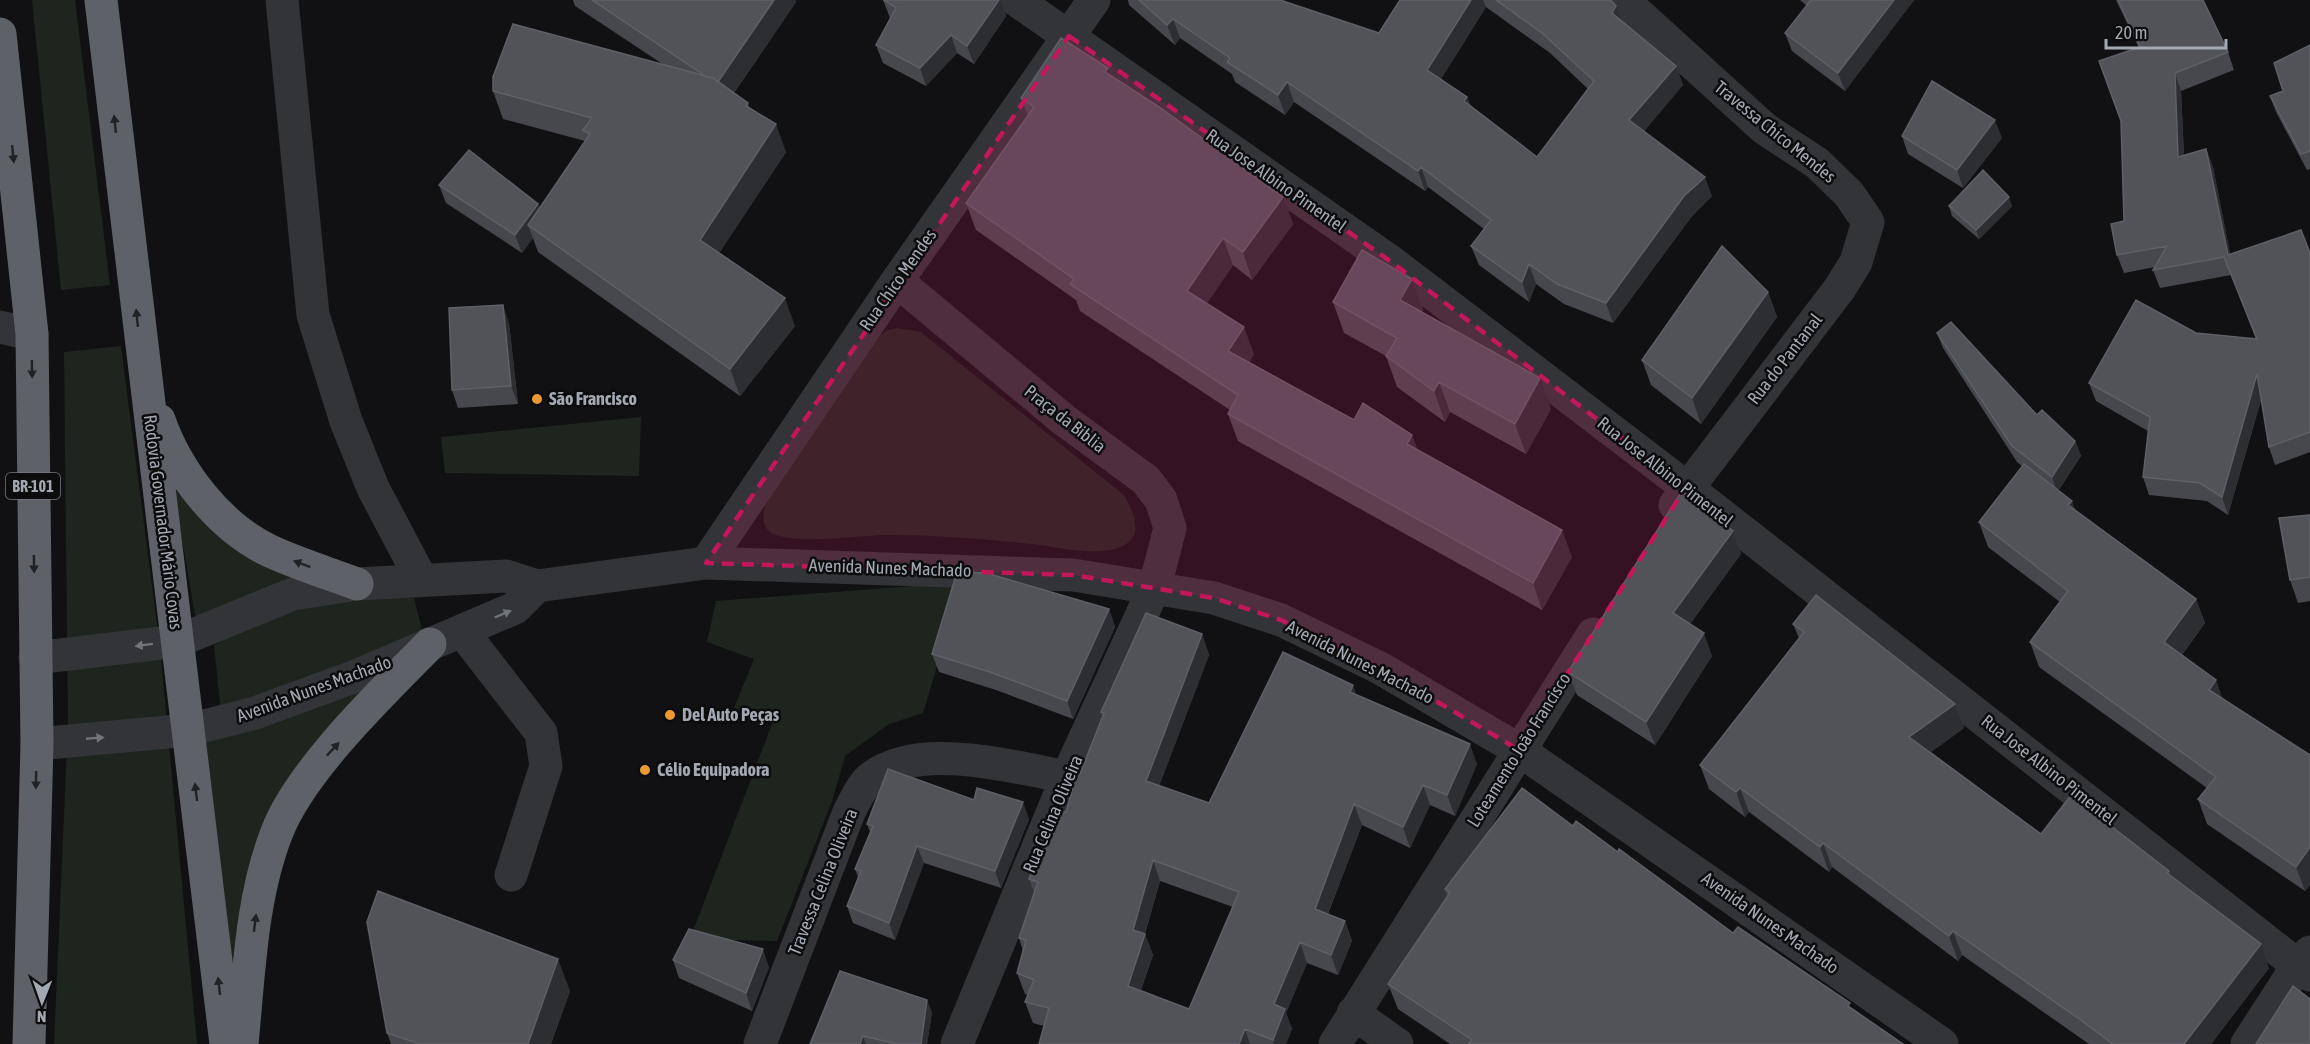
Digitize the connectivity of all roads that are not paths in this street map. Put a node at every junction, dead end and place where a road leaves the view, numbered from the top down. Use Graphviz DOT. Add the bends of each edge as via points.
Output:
graph roads {
  1 [pos="101,0"];
  2 [pos="282,0"];
  3 [pos="1016,0"];
  4 [pos="1095,0"];
  5 [pos="1623,0"];
  6 [pos="0,34"];
  7 [pos="1069,36"];
  8 [pos="1868,222"];
  9 [pos="897,281"];
  10 [pos="0,327"];
  11 [pos="32,334"];
  12 [pos="144,376"];
  13 [pos="1686,487"];
  14 [pos="1661,528"];
  15 [pos="706,563"];
  16 [pos="421,579"];
  17 [pos="357,584"];
  18 [pos="537,586"];
  19 [pos="1155,586"];
  20 [pos="1609,609"];
  21 [pos="462,631"];
  22 [pos="178,640"];
  23 [pos="430,644"];
  24 [pos="35,658"];
  25 [pos="189,729"];
  26 [pos="37,744"];
  27 [pos="1519,750"];
  28 [pos="1067,777"];
  29 [pos="512,875"];
  30 [pos="2306,964"];
  31 [pos="1353,1013"];
  32 [pos="29,1044"];
  33 [pos="226,1044"];
  34 [pos="242,1044"];
  35 [pos="760,1044"];
  36 [pos="957,1044"];
  37 [pos="1335,1044"];
  38 [pos="1397,1044"];
  39 [pos="1942,1044"];
  40 [pos="2247,1044"];
  12 -- 1 [label="highway, Rodovia Governador Mário Covas, one-way"];
  2 -- 16 [label="street" via="313,315 346,421 373,488"];
  3 -- 7 [label="street, Rua Jose Albino Pimentel"];
  4 -- 7 [label="street, Rua Chico Mendes"];
  5 -- 8 [label="street, Travessa Chico Mendes" via="1765,129 1817,163 1849,194"];
  6 -- 11 [label="highway, BR-101, one-way"];
  7 -- 9 [label="street, Rua Chico Mendes"];
  7 -- 13 [label="street, Rua Jose Albino Pimentel" via="1390,261"];
  8 -- 13 [label="street, Rua do Pantanal" via="1856,262 1840,288"];
  9 -- 15 [label="street, Rua Chico Mendes"];
  9 -- 19 [label="street, Praça da Biblia" via="1064,420 1146,480 1161,500 1170,528"];
  10 -- 11 [label="street"];
  11 -- 24 [label="highway, BR-101, one-way"];
  17 -- 12 [label="highway, one-way" via="268,550 213,508 164,434"];
  12 -- 22 [label="highway, Rodovia Governador Mário Covas"];
  13 -- 14 [label="street"];
  13 -- 30 [label="street, Rua Jose Albino Pimentel"];
  15 -- 18 [label="street, Avenida Nunes Machado"];
  15 -- 19 [label="street, Avenida Nunes Machado" via="1074,575"];
  16 -- 17 [label="street, Avenida Nunes Machado"];
  16 -- 18 [label="street, Avenida Nunes Machado" via="506,576"];
  17 -- 22 [label="street, Avenida Nunes Machado" via="293,594"];
  21 -- 18 [label="street, Avenida Nunes Machado, one-way" via="515,608"];
  19 -- 27 [label="street, Avenida Nunes Machado" via="1214,598 1281,620 1380,668"];
  19 -- 28 [label="street, Rua Celina Oliveira"];
  20 -- 27 [label="street, Loteamento João Francisco"];
  21 -- 23 [label="street, Avenida Nunes Machado"];
  21 -- 29 [label="street" via="536,726 545,748 546,766"];
  22 -- 24 [label="street, Avenida Nunes Machado, one-way"];
  22 -- 25 [label="highway, Rodovia Governador Mário Covas"];
  23 -- 25 [label="street, Avenida Nunes Machado" via="255,713"];
  34 -- 23 [label="highway, one-way" via="260,886 277,831 324,758"];
  24 -- 26 [label="highway, BR-101"];
  26 -- 25 [label="street, Avenida Nunes Machado, one-way"];
  33 -- 25 [label="highway, Rodovia Governador Mário Covas, one-way"];
  26 -- 32 [label="highway, BR-101, one-way"];
  27 -- 31 [label="street, Loteamento João Francisco"];
  27 -- 39 [label="street, Avenida Nunes Machado"];
  28 -- 35 [label="street, Travessa Celina Oliveira" via="978,761 924,760 894,765 870,778 849,812"];
  28 -- 36 [label="street, Rua Celina Oliveira"];
  30 -- 40 [label="street"];
  31 -- 37 [label="street, Loteamento João Francisco"];
  31 -- 38 [label="street"];
}
